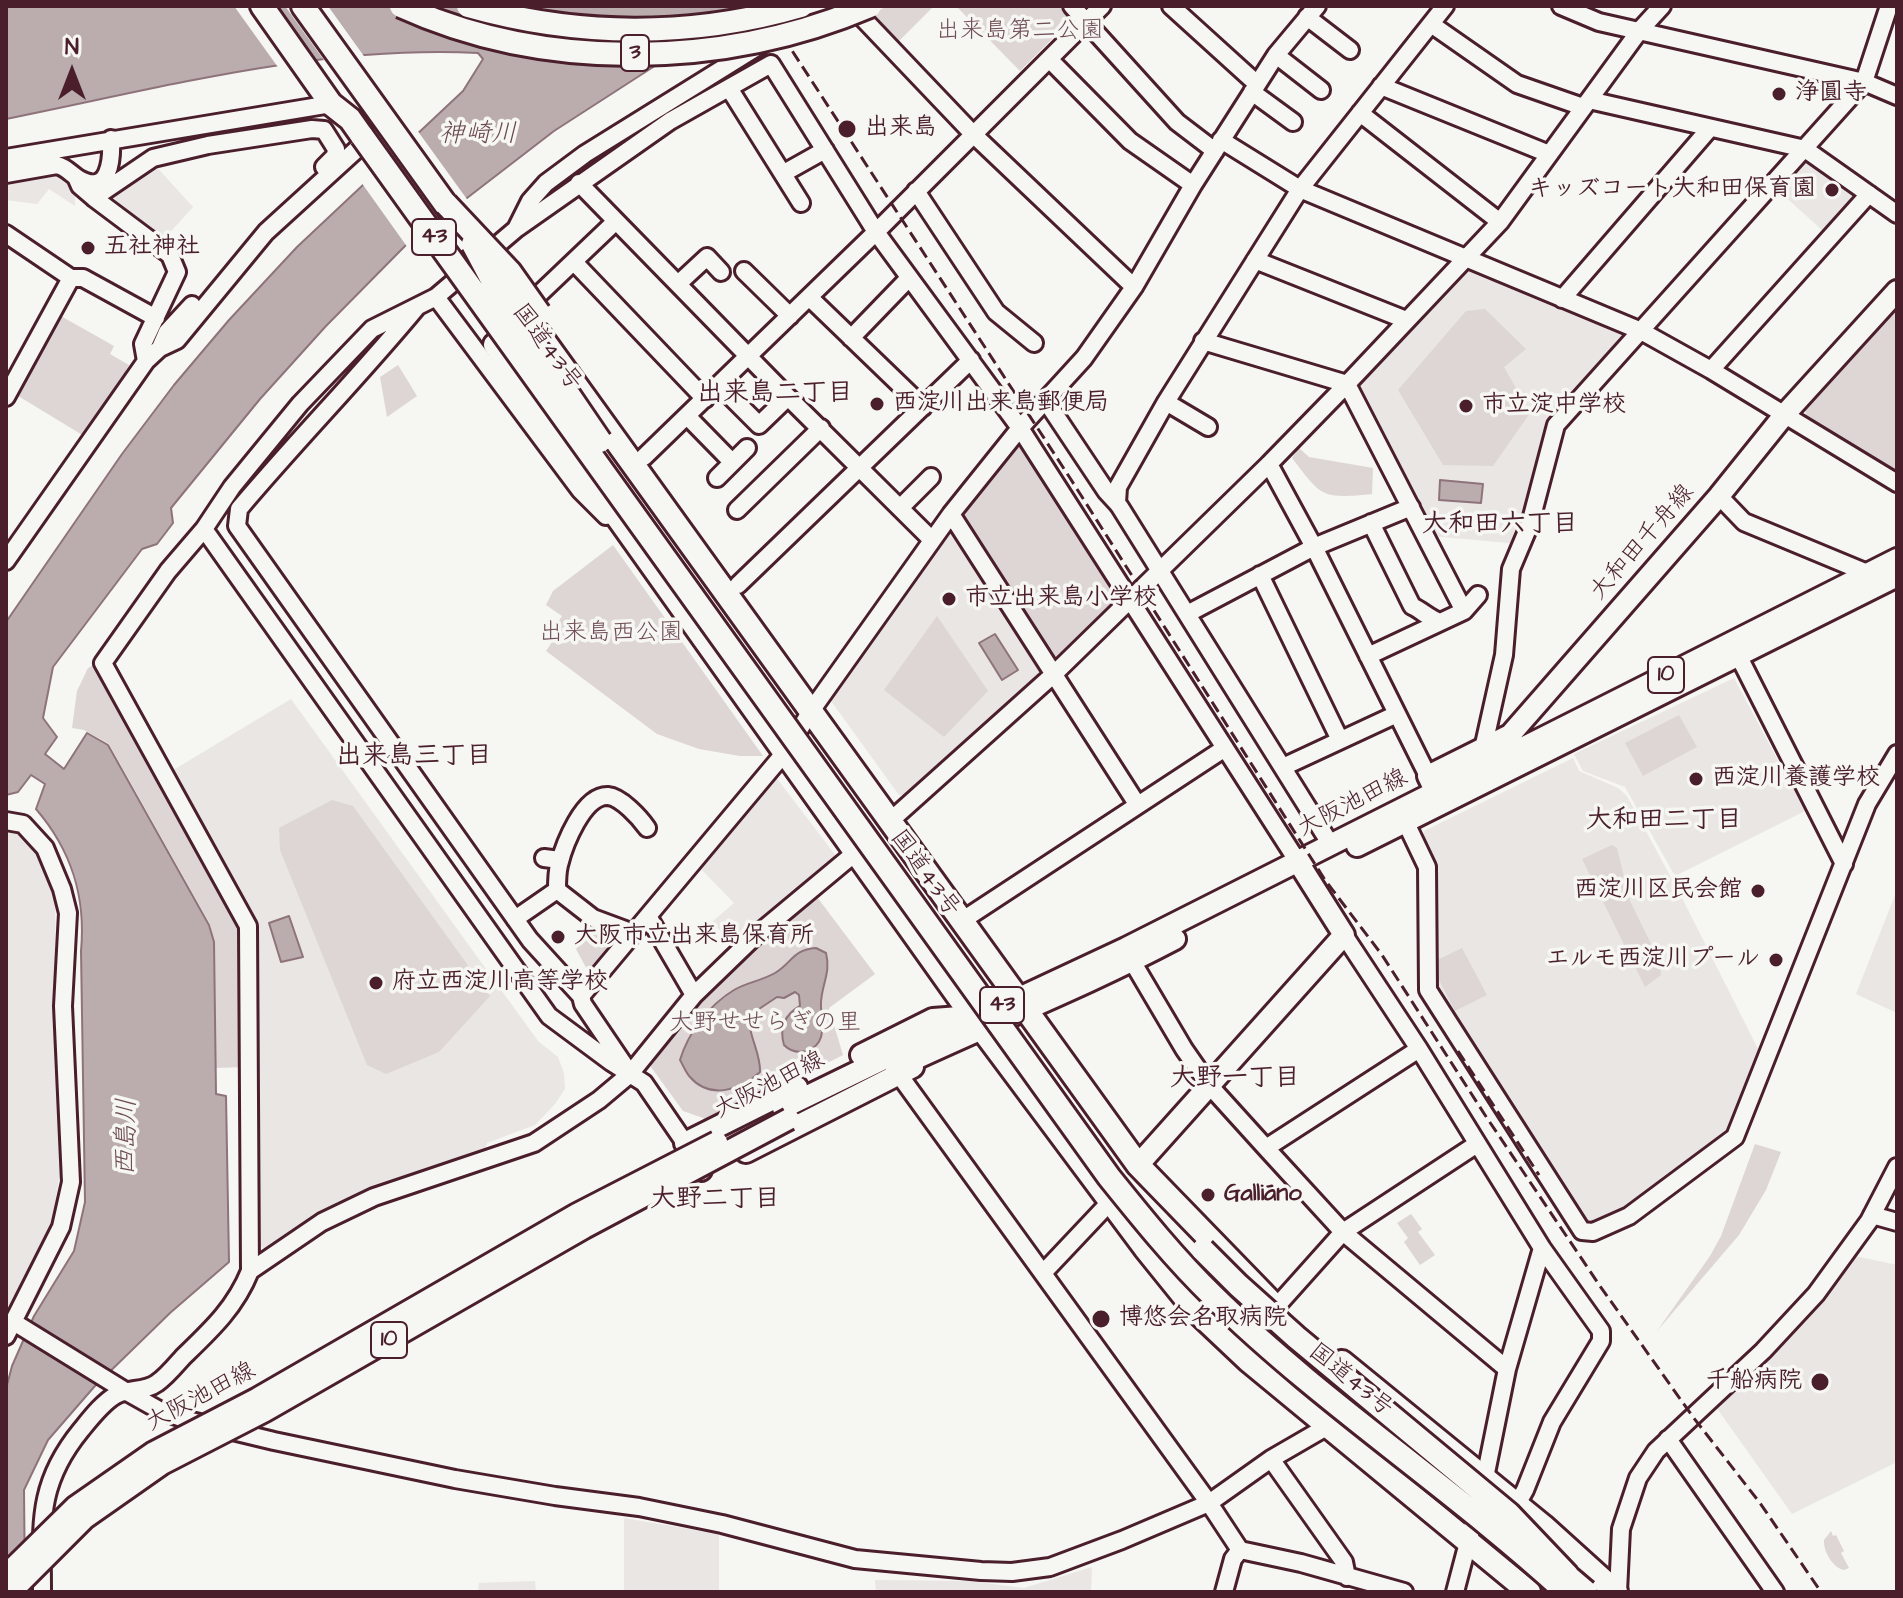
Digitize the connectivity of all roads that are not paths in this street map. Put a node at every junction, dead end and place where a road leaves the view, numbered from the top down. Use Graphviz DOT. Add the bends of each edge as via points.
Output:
graph roads {
  1 [pos="262,6"];
  2 [pos="303,6"];
  3 [pos="401,6"];
  4 [pos="468,6"];
  5 [pos="827,6"];
  6 [pos="870,6"];
  7 [pos="1072,6"];
  8 [pos="1102,6"];
  9 [pos="1171,6"];
  10 [pos="1445,6"];
  11 [pos="1561,6"];
  12 [pos="1662,6"];
  13 [pos="1889,6"];
  14 [pos="806,11"];
  15 [pos="1312,11"];
  16 [pos="1087,21"];
  17 [pos="1431,24"];
  18 [pos="1640,30"];
  19 [pos="326,37"];
  20 [pos="1350,50"];
  21 [pos="1276,55"];
  22 [pos="1049,59"];
  23 [pos="1864,82"];
  24 [pos="1381,86"];
  25 [pos="729,88"];
  26 [pos="1254,88"];
  27 [pos="1321,90"];
  28 [pos="1897,96"];
  29 [pos="331,104"];
  30 [pos="1586,104"];
  31 [pos="376,107"];
  32 [pos="1360,113"];
  33 [pos="1293,122"];
  34 [pos="1710,128"];
  35 [pos="973,134"];
  36 [pos="111,139"];
  37 [pos="1218,146"];
  38 [pos="1805,149"];
  39 [pos="356,150"];
  40 [pos="825,150"];
  41 [pos="1549,154"];
  42 [pos="6,158"];
  43 [pos="117,172"];
  44 [pos="784,173"];
  45 [pos="6,174"];
  46 [pos="76,177"];
  47 [pos="579,183"];
  48 [pos="1193,185"];
  49 [pos="1300,189"];
  50 [pos="916,191"];
  51 [pos="1869,194"];
  52 [pos="94,198"];
  53 [pos="801,203"];
  54 [pos="446,204"];
  55 [pos="1897,214"];
  56 [pos="616,221"];
  57 [pos="1500,222"];
  58 [pos="516,229"];
  59 [pos="876,232"];
  60 [pos="6,234"];
  61 [pos="473,244"];
  62 [pos="1464,259"];
  63 [pos="1255,260"];
  64 [pos="574,262"];
  65 [pos="744,271"];
  66 [pos="721,272"];
  67 [pos="71,278"];
  68 [pos="909,278"];
  69 [pos="679,283"];
  70 [pos="1134,287"];
  71 [pos="1897,291"];
  72 [pos="436,297"];
  73 [pos="809,297"];
  74 [pos="1562,299"];
  75 [pos="417,307"];
  76 [pos="533,312"];
  77 [pos="790,316"];
  78 [pos="156,318"];
  79 [pos="1406,320"];
  80 [pos="1641,331"];
  81 [pos="851,338"];
  82 [pos="1203,341"];
  83 [pos="1034,343"];
  84 [pos="160,348"];
  85 [pos="749,356"];
  86 [pos="971,360"];
  87 [pos="146,361"];
  88 [pos="1711,370"];
  89 [pos="1347,384"];
  90 [pos="719,385"];
  91 [pos="6,397"];
  92 [pos="788,397"];
  93 [pos="705,399"];
  94 [pos="1046,401"];
  95 [pos="1166,402"];
  96 [pos="923,407"];
  97 [pos="1785,414"];
  98 [pos="687,416"];
  99 [pos="1208,427"];
  100 [pos="821,428"];
  101 [pos="1020,428"];
  102 [pos="747,448"];
  103 [pos="644,457"];
  104 [pos="732,462"];
  105 [pos="1269,464"];
  106 [pos="860,469"];
  107 [pos="931,477"];
  108 [pos="717,478"];
  109 [pos="1897,483"];
  110 [pos="1719,496"];
  111 [pos="1117,503"];
  112 [pos="1411,507"];
  113 [pos="900,508"];
  114 [pos="737,510"];
  115 [pos="951,514"];
  116 [pos="1371,523"];
  117 [pos="204,529"];
  118 [pos="932,540"];
  119 [pos="1314,547"];
  120 [pos="1897,559"];
  121 [pos="6,561"];
  122 [pos="1161,572"];
  123 [pos="1867,573"];
  124 [pos="1260,575"];
  125 [pos="1897,576"];
  126 [pos="738,585"];
  127 [pos="1478,595"];
  128 [pos="1130,599"];
  129 [pos="1464,611"];
  130 [pos="1187,614"];
  131 [pos="1440,622"];
  132 [pos="1735,649"];
  133 [pos="766,650"];
  134 [pos="1368,656"];
  135 [pos="1054,674"];
  136 [pos="743,693"];
  137 [pos="811,711"];
  138 [pos="1397,714"];
  139 [pos="1340,740"];
  140 [pos="1225,748"];
  141 [pos="1483,749"];
  142 [pos="786,751"];
  143 [pos="1897,754"];
  144 [pos="1283,767"];
  145 [pos="1435,791"];
  146 [pos="1137,804"];
  147 [pos="6,821"];
  148 [pos="889,822"];
  149 [pos="1406,823"];
  150 [pos="647,828"];
  151 [pos="1331,845"];
  152 [pos="855,853"];
  153 [pos="1844,864"];
  154 [pos="1301,866"];
  155 [pos="557,890"];
  156 [pos="648,916"];
  157 [pos="515,919"];
  158 [pos="963,920"];
  159 [pos="628,931"];
  160 [pos="1344,935"];
  161 [pos="1132,961"];
  162 [pos="694,995"];
  163 [pos="581,996"];
  164 [pos="1023,1004"];
  165 [pos="977,1022"];
  166 [pos="952,1041"];
  167 [pos="1419,1049"];
  168 [pos="630,1074"];
  169 [pos="900,1076"];
  170 [pos="1209,1085"];
  171 [pos="786,1113"];
  172 [pos="685,1143"];
  173 [pos="1477,1144"];
  174 [pos="1266,1148"];
  175 [pos="1138,1165"];
  176 [pos="1897,1167"];
  177 [pos="1110,1202"];
  178 [pos="1872,1215"];
  179 [pos="1897,1222"];
  180 [pos="1343,1232"];
  181 [pos="1145,1248"];
  182 [pos="1542,1248"];
  183 [pos="250,1271"];
  184 [pos="1043,1273"];
  185 [pos="1276,1307"];
  186 [pos="13,1328"];
  187 [pos="1507,1369"];
  188 [pos="127,1392"];
  189 [pos="1328,1426"];
  190 [pos="1668,1439"];
  191 [pos="1271,1459"];
  192 [pos="1485,1478"];
  193 [pos="1209,1503"];
  194 [pos="1517,1504"];
  195 [pos="1469,1544"];
  196 [pos="1240,1550"];
  197 [pos="6,1575"];
  198 [pos="1347,1577"];
  199 [pos="1508,1584"];
  200 [pos="1565,1585"];
  201 [pos="1395,1591"];
  202 [pos="11,1592"];
  203 [pos="42,1592"];
  204 [pos="1224,1592"];
  205 [pos="1455,1592"];
  206 [pos="1529,1592"];
  207 [pos="1586,1592"];
  208 [pos="1617,1592"];
  209 [pos="1775,1592"];
  1 -- 29 [label="highway, 国道43号 / 43"];
  2 -- 19 [label="highway, 国道43号 / 43"];
  3 -- 6 [label="highway, 3, bridge" via="505,40 623,53 753,43"];
  4 -- 14 [label="highway, 3, bridge" via="550,25 613,30 707,25"];
  5 -- 14 [label="street"];
  7 -- 16 [label="street"];
  8 -- 16 [label="street"];
  9 -- 26 [label="street"];
  10 -- 17 [label="street"];
  11 -- 18 [label="street" via="1599,22"];
  12 -- 18 [label="street"];
  13 -- 23 [label="street"];
  14 -- 35 [label="street" via="853,8"];
  14 -- 58 [label="street" via="546,183"];
  15 -- 20 [label="street"];
  15 -- 21 [label="street"];
  16 -- 22 [label="street"];
  16 -- 37 [label="street" via="1177,122"];
  17 -- 24 [label="street"];
  17 -- 30 [label="street" via="1517,84"];
  18 -- 23 [label="street"];
  18 -- 30 [label="street"];
  19 -- 29 [label="highway" via="340,77"];
  19 -- 31 [label="highway, 国道43号 / 43"];
  21 -- 26 [label="street"];
  21 -- 27 [label="street"];
  22 -- 35 [label="street"];
  22 -- 48 [label="street" via="1130,141"];
  23 -- 28 [label="street"];
  23 -- 38 [label="street"];
  24 -- 32 [label="street"];
  24 -- 41 [label="street"];
  25 -- 40 [label="street" via="771,64"];
  25 -- 44 [label="street"];
  25 -- 47 [label="street"];
  26 -- 33 [label="street"];
  26 -- 37 [label="street"];
  29 -- 31 [label="highway"];
  29 -- 36 [label="street"];
  29 -- 39 [label="highway, 国道43号 / 43"];
  29 -- 200 [label="highway, 国道43号 / 43, bridge" via="350,119 1154,1233 1270,1349"];
  30 -- 34 [label="street"];
  30 -- 41 [label="street"];
  31 -- 54 [label="highway, 国道43号 / 43"];
  32 -- 49 [label="street"];
  32 -- 57 [label="street"];
  34 -- 38 [label="street"];
  34 -- 74 [label="street"];
  35 -- 50 [label="street"];
  35 -- 70 [label="street"];
  36 -- 42 [label="street"];
  36 -- 43 [label="street"];
  36 -- 46 [label="street" via="100,166"];
  37 -- 48 [label="street"];
  37 -- 49 [label="street"];
  38 -- 51 [label="street"];
  38 -- 80 [label="street"];
  39 -- 84 [label="street" via="266,232 177,340"];
  39 -- 136 [label="highway, 国道43号 / 43"];
  40 -- 44 [label="street"];
  40 -- 59 [label="street"];
  41 -- 57 [label="street"];
  43 -- 46 [label="street" via="95,182"];
  43 -- 52 [label="street"];
  43 -- 84 [label="street" via="177,151 312,129 324,130 336,149 335,156 252,235 167,332"];
  44 -- 53 [label="street"];
  45 -- 46 [label="street" via="57,165"];
  46 -- 52 [label="street"];
  47 -- 56 [label="street"];
  47 -- 58 [label="street"];
  48 -- 70 [label="street"];
  49 -- 62 [label="street"];
  49 -- 63 [label="street"];
  50 -- 59 [label="street"];
  50 -- 83 [label="street" via="996,312"];
  51 -- 55 [label="street"];
  51 -- 88 [label="street"];
  52 -- 78 [label="street" via="170,255 177,272"];
  54 -- 61 [label="highway, 国道43号 / 43, bridge"];
  54 -- 76 [label="highway, bridge" via="490,250"];
  56 -- 64 [label="street"];
  56 -- 69 [label="street"];
  57 -- 62 [label="street"];
  58 -- 72 [label="street"];
  59 -- 68 [label="street"];
  59 -- 73 [label="street"];
  60 -- 67 [label="street"];
  61 -- 76 [label="highway, 国道43号 / 43, bridge"];
  61 -- 200 [label="highway, 国道43号 / 43, bridge" via="498,291 591,429 1120,1171 1222,1287"];
  62 -- 74 [label="street"];
  62 -- 79 [label="street"];
  63 -- 79 [label="street"];
  63 -- 82 [label="street"];
  64 -- 76 [label="street"];
  64 -- 93 [label="street"];
  65 -- 77 [label="street"];
  66 -- 69 [label="street" via="707,257"];
  67 -- 78 [label="street" via="83,278"];
  67 -- 91 [label="street"];
  68 -- 81 [label="street"];
  68 -- 86 [label="street"];
  69 -- 85 [label="street"];
  70 -- 94 [label="street"];
  71 -- 97 [label="main road, 大和田千舟線"];
  72 -- 75 [label="street"];
  72 -- 136 [label="street" via="715,665"];
  73 -- 77 [label="street"];
  73 -- 81 [label="street"];
  74 -- 80 [label="street"];
  75 -- 117 [label="street" via="372,329 341,361 232,487"];
  75 -- 157 [label="street" via="239,509 237,526"];
  76 -- 103 [label="highway"];
  76 -- 133 [label="highway, 国道43号 / 43"];
  77 -- 85 [label="street"];
  78 -- 87 [label="street" via="143,344"];
  79 -- 89 [label="street"];
  80 -- 88 [label="street"];
  80 -- 141 [label="street" via="1556,425 1530,524 1511,569 1504,655"];
  81 -- 96 [label="street"];
  82 -- 89 [label="street"];
  82 -- 95 [label="street"];
  84 -- 87 [label="street"];
  85 -- 90 [label="street"];
  85 -- 92 [label="street"];
  86 -- 96 [label="street"];
  86 -- 101 [label="street"];
  87 -- 121 [label="street"];
  88 -- 97 [label="street"];
  89 -- 105 [label="street"];
  89 -- 112 [label="street"];
  90 -- 92 [label="street" via="759,425"];
  90 -- 93 [label="street"];
  92 -- 100 [label="street"];
  93 -- 98 [label="street"];
  94 -- 101 [label="street"];
  94 -- 111 [label="street"];
  95 -- 99 [label="street"];
  95 -- 111 [label="street" via="1118,487"];
  96 -- 106 [label="street"];
  97 -- 109 [label="street"];
  97 -- 110 [label="main road, 大和田千舟線"];
  98 -- 103 [label="street"];
  98 -- 104 [label="street"];
  100 -- 106 [label="street"];
  100 -- 114 [label="street"];
  101 -- 115 [label="street"];
  101 -- 128 [label="street"];
  102 -- 104 [label="street"];
  103 -- 126 [label="highway"];
  104 -- 108 [label="street"];
  105 -- 119 [label="street"];
  105 -- 122 [label="street"];
  106 -- 113 [label="street"];
  106 -- 126 [label="street"];
  107 -- 113 [label="street"];
  110 -- 123 [label="street" via="1744,522"];
  110 -- 141 [label="main road, 大和田千舟線" via="1510,735"];
  111 -- 122 [label="street"];
  112 -- 116 [label="street"];
  112 -- 129 [label="street"];
  113 -- 118 [label="street"];
  115 -- 118 [label="street"];
  115 -- 135 [label="street"];
  116 -- 119 [label="street"];
  116 -- 131 [label="street" via="1412,606"];
  117 -- 168 [label="street" via="549,1016"];
  117 -- 183 [label="street" via="103,663 248,926"];
  118 -- 137 [label="street"];
  119 -- 124 [label="street"];
  119 -- 134 [label="street"];
  120 -- 123 [label="main road, 大阪池田線 / 10"];
  122 -- 128 [label="street"];
  122 -- 130 [label="street"];
  123 -- 132 [label="main road, 大阪池田線 / 10"];
  124 -- 130 [label="street"];
  124 -- 139 [label="street"];
  125 -- 132 [label="main road, 大阪池田線 / 10"];
  126 -- 133 [label="highway"];
  127 -- 129 [label="street"];
  128 -- 135 [label="street"];
  128 -- 140 [label="street"];
  129 -- 131 [label="street"];
  130 -- 144 [label="street"];
  131 -- 134 [label="street"];
  132 -- 145 [label="main road, 大阪池田線 / 10"];
  132 -- 153 [label="street"];
  133 -- 137 [label="highway, 国道43号 / 43"];
  134 -- 138 [label="street"];
  135 -- 146 [label="street"];
  135 -- 148 [label="street"];
  136 -- 142 [label="highway, 国道43号 / 43"];
  137 -- 142 [label="street"];
  137 -- 148 [label="highway, 国道43号 / 43"];
  138 -- 139 [label="street"];
  138 -- 145 [label="street"];
  139 -- 144 [label="street"];
  140 -- 146 [label="street"];
  140 -- 154 [label="street"];
  141 -- 145 [label="main road, 大和田千舟線"];
  142 -- 152 [label="highway, 国道43号 / 43"];
  142 -- 156 [label="street"];
  143 -- 153 [label="street" via="1867,804"];
  144 -- 151 [label="street"];
  145 -- 149 [label="main road, 大阪池田線 / 10"];
  145 -- 151 [label="main road, 大阪池田線 / 10"];
  146 -- 158 [label="street"];
  147 -- 186 [label="street" via="23,824 45,848 68,913 63,1006 71,1182 61,1227"];
  148 -- 158 [label="highway, 国道43号 / 43"];
  149 -- 153 [label="street" via="1427,867 1428,990 1587,1233 1629,1216 1735,1137"];
  149 -- 154 [label="main road, 大阪池田線 / 10"];
  150 -- 155 [label="street" via="616,799 598,799 578,815 552,859"];
  151 -- 154 [label="main road, 大阪池田線 / 10"];
  152 -- 162 [label="street"];
  152 -- 165 [label="highway, 国道43号 / 43"];
  154 -- 160 [label="main road"];
  154 -- 161 [label="main road, 大阪池田線 / 10"];
  154 -- 164 [label="main road, 大阪池田線 / 10"];
  155 -- 157 [label="street"];
  155 -- 159 [label="street" via="593,918"];
  156 -- 162 [label="street"];
  156 -- 163 [label="street"];
  157 -- 163 [label="street"];
  158 -- 164 [label="highway, 国道43号 / 43"];
  160 -- 167 [label="street"];
  160 -- 170 [label="main road"];
  161 -- 164 [label="main road, 大阪池田線 / 10"];
  161 -- 170 [label="street"];
  162 -- 168 [label="street"];
  163 -- 168 [label="street"];
  164 -- 165 [label="main road, 大阪池田線 / 10"];
  164 -- 175 [label="highway, 国道43号 / 43"];
  165 -- 166 [label="main road, 大阪池田線 / 10"];
  165 -- 171 [label="main road, 大阪池田線 / 10"];
  165 -- 172 [label="main road" via="933,1019"];
  165 -- 177 [label="highway, 国道43号 / 43"];
  166 -- 169 [label="main road"];
  166 -- 171 [label="main road, 大阪池田線 / 10"];
  167 -- 173 [label="street"];
  167 -- 174 [label="street"];
  168 -- 172 [label="street" via="644,1083"];
  168 -- 183 [label="street" via="534,1143 374,1197 322,1222"];
  169 -- 172 [label="main road" via="704,1174"];
  169 -- 184 [label="street"];
  170 -- 174 [label="street"];
  170 -- 175 [label="main road"];
  171 -- 197 [label="main road, 大阪池田線 / 10, bridge" via="577,1214 154,1452 75,1507"];
  171 -- 202 [label="main road, 大阪池田線 / 10, bridge" via="265,1411 162,1464 85,1518"];
  173 -- 180 [label="street"];
  173 -- 182 [label="street"];
  174 -- 180 [label="street"];
  175 -- 185 [label="highway, 国道43号 / 43"];
  175 -- 200 [label="highway, bridge" via="1203,1250 1296,1337 1509,1514"];
  176 -- 178 [label="street"];
  177 -- 181 [label="highway, 国道43号 / 43"];
  177 -- 184 [label="street"];
  178 -- 179 [label="street"];
  178 -- 190 [label="street" via="1807,1304"];
  180 -- 185 [label="street"];
  180 -- 187 [label="street"];
  181 -- 189 [label="highway, 国道43号 / 43" via="1221,1336"];
  181 -- 200 [label="highway, bridge" via="1271,1365 1505,1552"];
  182 -- 187 [label="street"];
  182 -- 194 [label="street" via="1602,1335 1552,1422"];
  183 -- 188 [label="street" via="241,1295 221,1319 155,1385"];
  184 -- 193 [label="street"];
  185 -- 192 [label="highway, 国道43号 / 43"];
  186 -- 188 [label="street"];
  187 -- 192 [label="street"];
  188 -- 193 [label="street" via="187,1420 274,1441 469,1481 639,1507 892,1563 1012,1572 1050,1567"];
  188 -- 203 [label="street" via="116,1395 89,1420 52,1474 42,1519"];
  189 -- 191 [label="street"];
  189 -- 195 [label="highway, 国道43号 / 43"];
  190 -- 208 [label="street" via="1638,1478 1621,1529"];
  190 -- 209 [label="street"];
  191 -- 193 [label="street"];
  191 -- 198 [label="street" via="1344,1562"];
  192 -- 194 [label="highway, 国道43号 / 43"];
  192 -- 195 [label="street"];
  193 -- 196 [label="street"];
  194 -- 208 [label="highway, 国道43号 / 43"];
  195 -- 199 [label="highway, 国道43号 / 43"];
  195 -- 205 [label="street"];
  196 -- 198 [label="street"];
  196 -- 204 [label="street"];
  198 -- 201 [label="street"];
  199 -- 206 [label="highway, 国道43号 / 43"];
  200 -- 207 [label="highway, 国道43号 / 43, bridge"];
}
